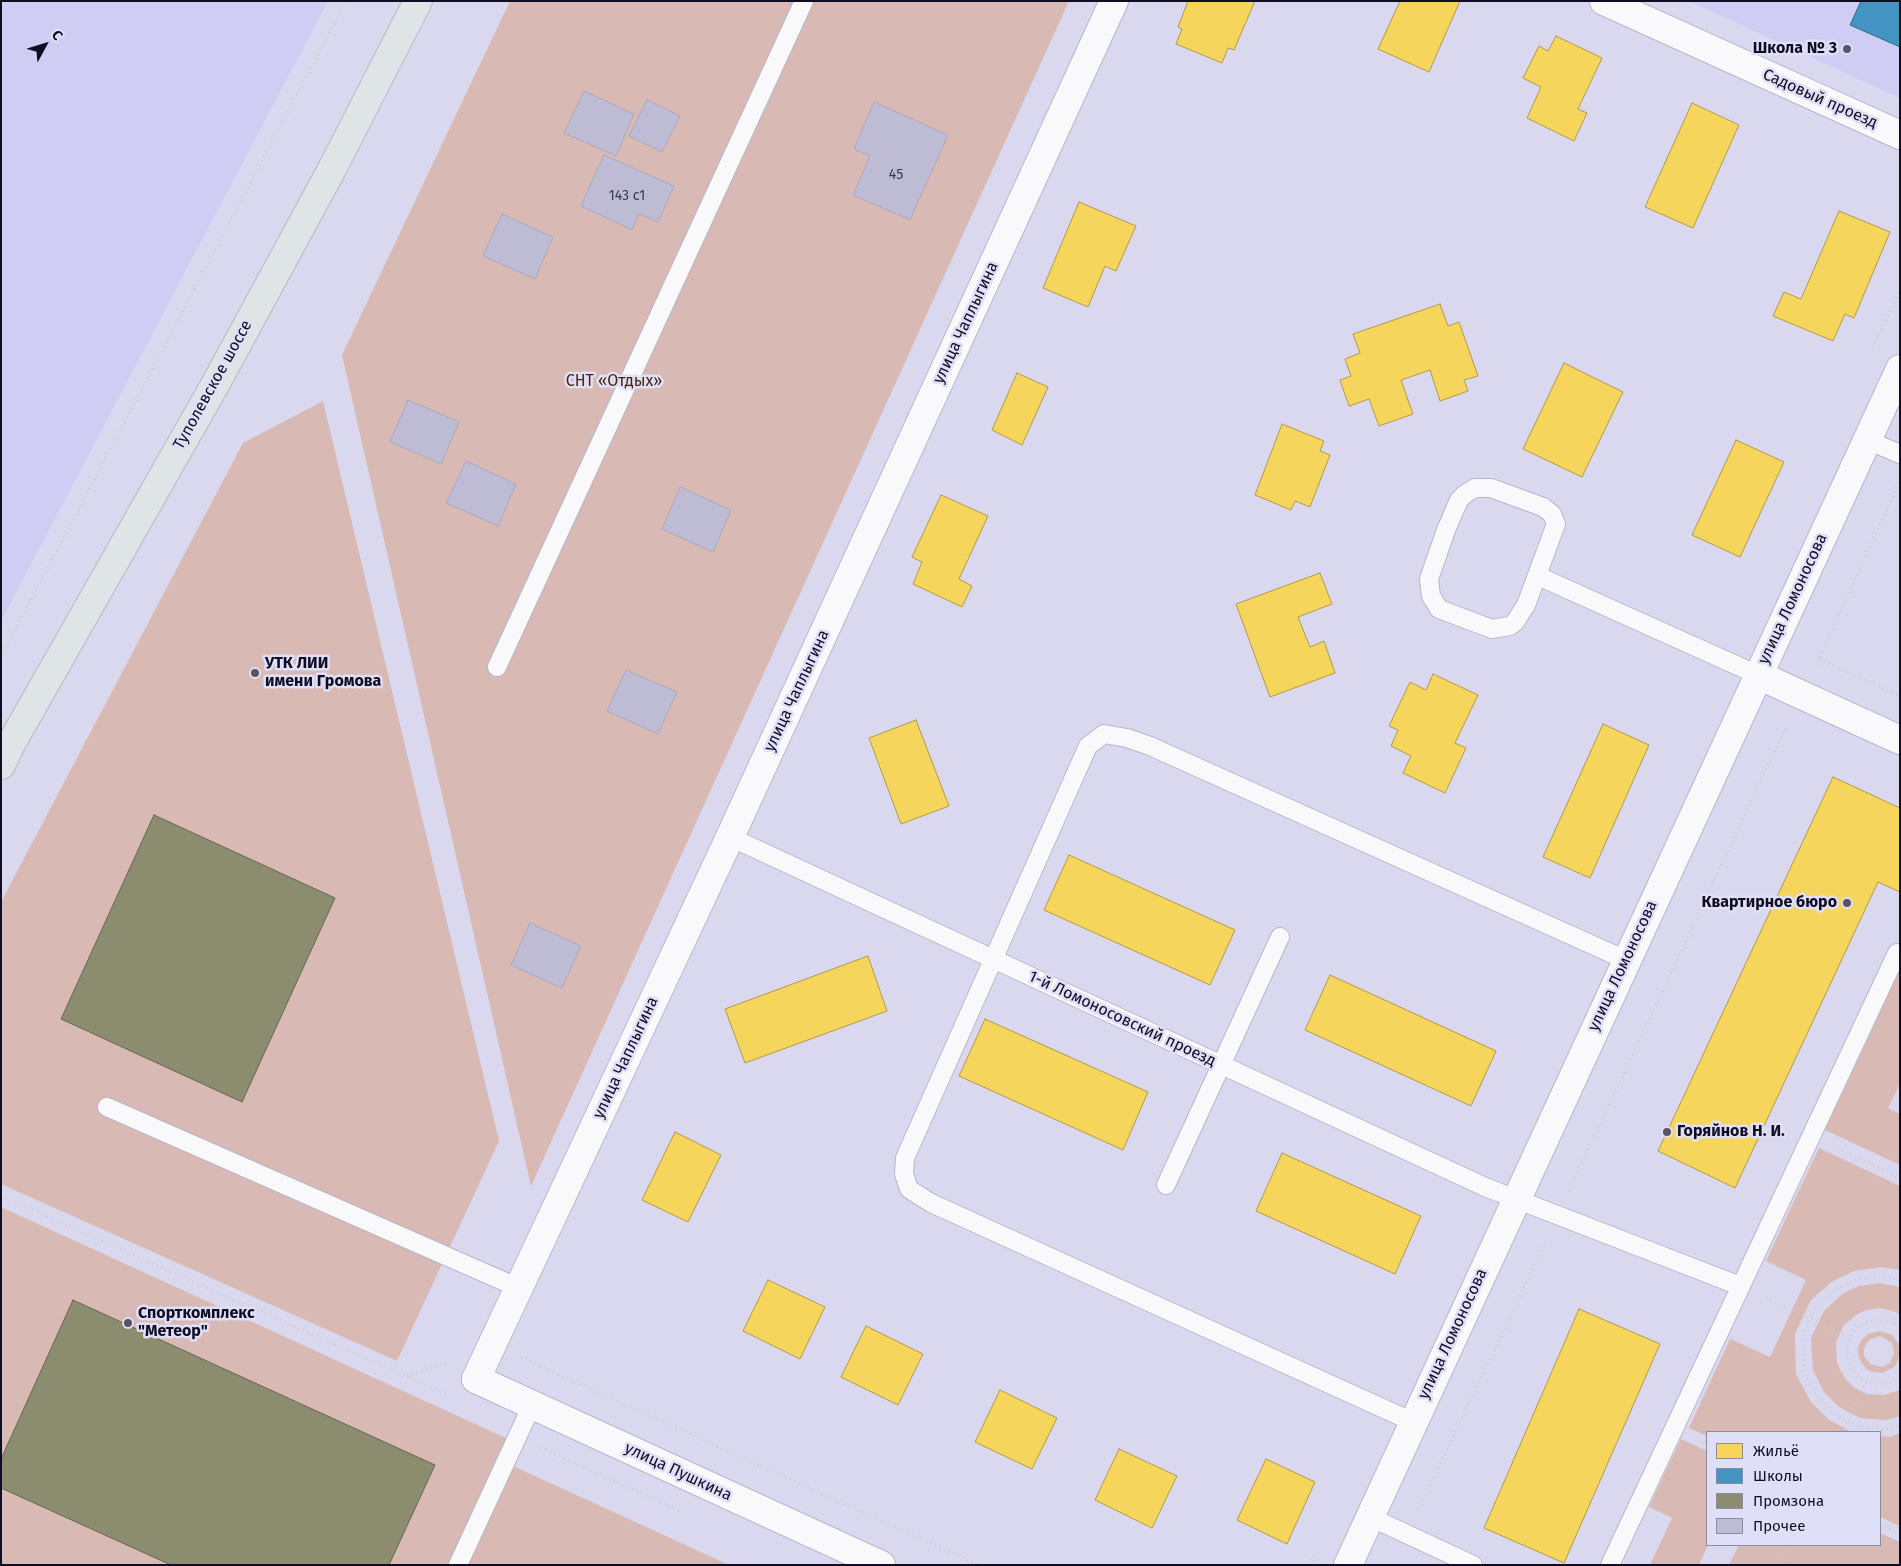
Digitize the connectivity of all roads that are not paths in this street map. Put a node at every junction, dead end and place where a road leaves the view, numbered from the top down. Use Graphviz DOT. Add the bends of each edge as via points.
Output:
graph roads {
  1 [pos="418,1"];
  2 [pos="804,1"];
  3 [pos="1114,1"];
  4 [pos="1604,1"];
  5 [pos="1900,136"];
  6 [pos="1900,369"];
  7 [pos="1868,440"];
  8 [pos="1900,454"];
  9 [pos="1538,576"];
  10 [pos="498,667"];
  11 [pos="1758,675"];
  12 [pos="1900,740"];
  13 [pos="1,765"];
  14 [pos="730,837"];
  15 [pos="1280,937"];
  16 [pos="1900,954"];
  17 [pos="993,960"];
  18 [pos="1626,960"];
  19 [pos="1221,1065"];
  20 [pos="107,1107"];
  21 [pos="1166,1185"];
  22 [pos="1516,1198"];
  23 [pos="1740,1286"];
  24 [pos="519,1288"];
  25 [pos="476,1379"];
  26 [pos="532,1405"];
  27 [pos="1413,1422"];
  28 [pos="1370,1517"];
  29 [pos="458,1565"];
  30 [pos="880,1565"];
  31 [pos="1348,1565"];
  32 [pos="1473,1565"];
  33 [pos="1610,1565"];
  1 -- 13 [label="main road, Туполевское шоссе" via="332,169 216,383"];
  2 -- 10 [label="lane"];
  3 -- 14 [label="street, улица Чаплыгина"];
  4 -- 5 [label="street, Садовый проезд"];
  6 -- 7 [label="street, улица Ломоносова"];
  7 -- 8 [label="lane"];
  7 -- 11 [label="street, улица Ломоносова"];
  9 -- 9 [label="lane" via="1526,605 1510,626 1492,629 1439,609 1431,596 1429,579 1446,530 1459,500 1465,494 1475,488 1491,488 1542,507 1552,514 1556,524"];
  9 -- 11 [label="lane"];
  11 -- 12 [label="street"];
  11 -- 18 [label="street, улица Ломоносова"];
  14 -- 17 [label="lane, 1-й Ломоносовский проезд"];
  14 -- 24 [label="street, улица Чаплыгина"];
  15 -- 19 [label="lane"];
  16 -- 23 [label="lane" via="1897,953"];
  17 -- 18 [label="lane" via="1088,746 1104,734 1150,746"];
  17 -- 19 [label="lane, 1-й Ломоносовский проезд"];
  17 -- 27 [label="lane" via="906,1158 904,1174 909,1189 931,1203"];
  18 -- 22 [label="street, улица Ломоносова"];
  19 -- 21 [label="lane"];
  19 -- 22 [label="lane, 1-й Ломоносовский проезд" via="1485,1187"];
  20 -- 24 [label="lane"];
  22 -- 23 [label="lane, 1-й Ломоносовский проезд"];
  22 -- 27 [label="street, улица Ломоносова"];
  23 -- 33 [label="lane"];
  24 -- 25 [label="street, улица Чаплыгина"];
  25 -- 26 [label="street, улица Пушкина"];
  26 -- 29 [label="lane"];
  26 -- 30 [label="street, улица Пушкина"];
  27 -- 28 [label="street, улица Ломоносова"];
  28 -- 31 [label="street, улица Ломоносова"];
  28 -- 32 [label="lane"];
}
